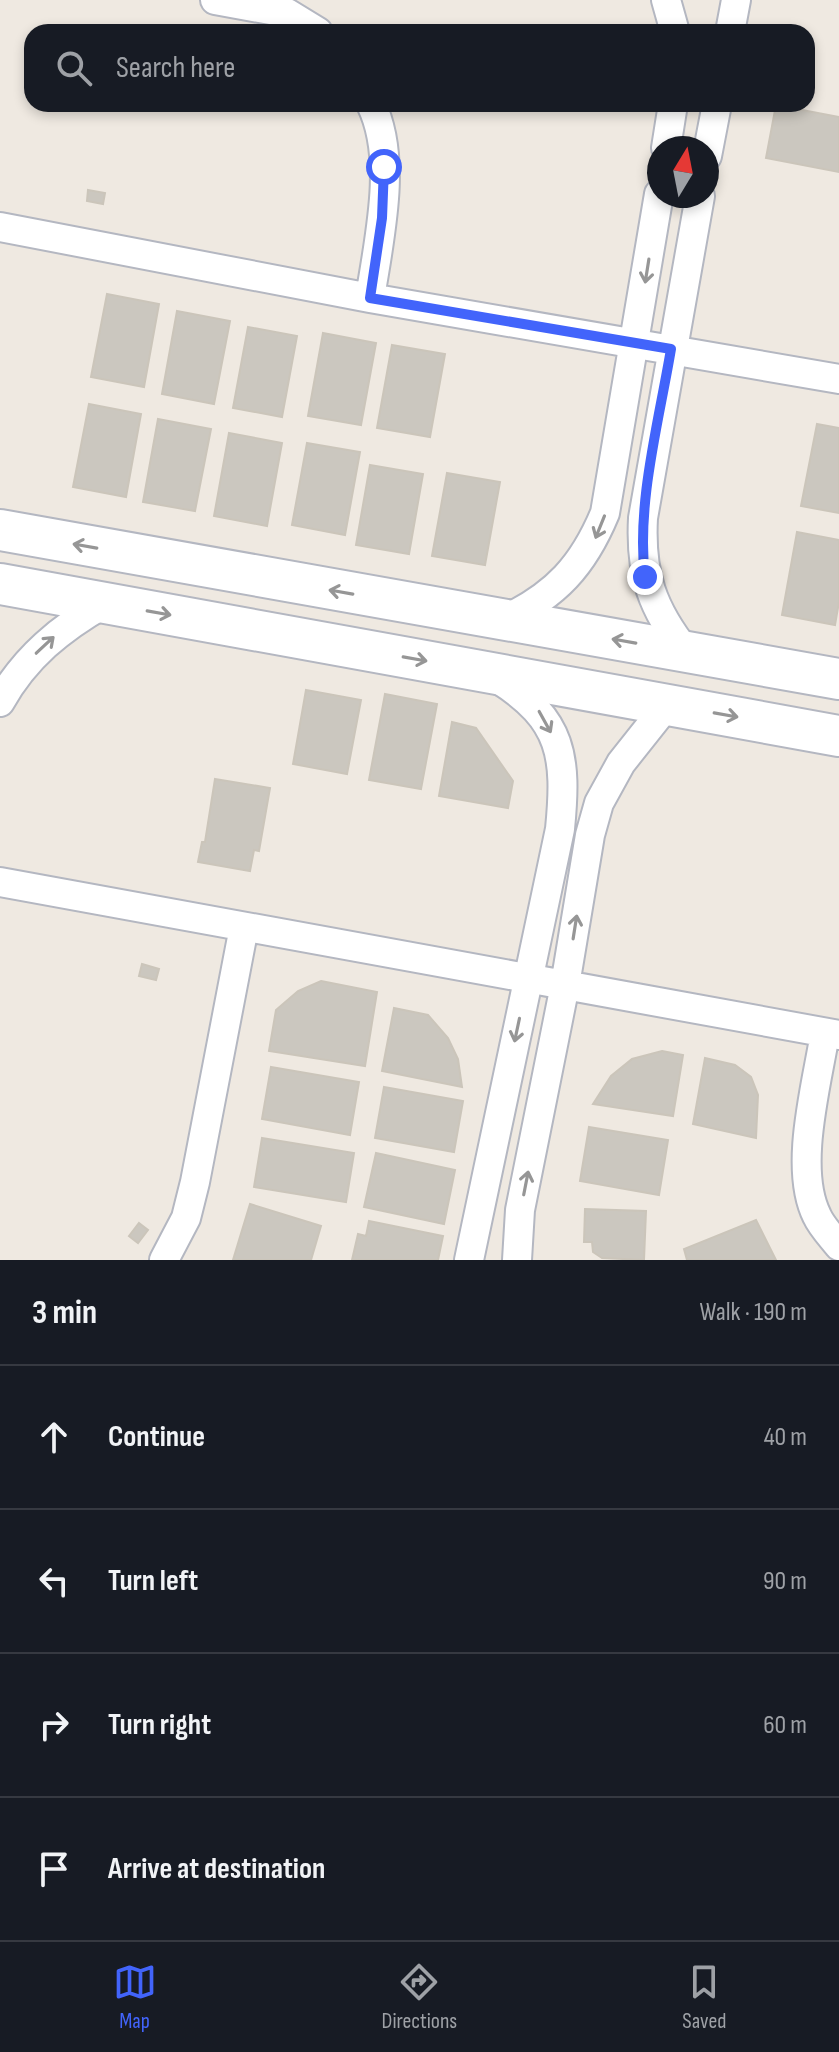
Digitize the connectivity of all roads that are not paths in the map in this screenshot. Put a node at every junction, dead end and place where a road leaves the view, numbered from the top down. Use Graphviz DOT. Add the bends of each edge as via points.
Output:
graph roads {
  1 [pos="215,0"];
  2 [pos="666,0"];
  3 [pos="736,0"];
  4 [pos="305,24"];
  5 [pos="673,24"];
  6 [pos="732,24"];
  7 [pos="374,112"];
  8 [pos="672,112"];
  9 [pos="715,112"];
  10 [pos="668,136"];
  11 [pos="711,136"];
  12 [pos="657,208"];
  13 [pos="698,208"];
  14 [pos="0,227"];
  15 [pos="370,298"];
  16 [pos="636,342"];
  17 [pos="671,349"];
  18 [pos="839,379"];
  19 [pos="0,530"];
  20 [pos="287,583"];
  21 [pos="0,584"];
  22 [pos="105,603"];
  23 [pos="504,620"];
  24 [pos="278,634"];
  25 [pos="687,653"];
  26 [pos="488,672"];
  27 [pos="839,679"];
  28 [pos="0,702"];
  29 [pos="667,705"];
  30 [pos="839,736"];
  31 [pos="0,882"];
  32 [pos="244,927"];
  33 [pos="528,978"];
  34 [pos="565,985"];
  35 [pos="832,1034"];
  36 [pos="839,1246"];
  37 [pos="164,1260"];
  38 [pos="469,1260"];
  39 [pos="517,1260"];
  1 -- 4 [label="street" via="287,13"];
  2 -- 5 [label="street"];
  3 -- 6 [label="street"];
  7 -- 15 [label="street" via="384,167"];
  8 -- 10 [label="street"];
  9 -- 11 [label="street"];
  12 -- 16 [label="street, one-way"];
  13 -- 17 [label="street"];
  14 -- 15 [label="street"];
  15 -- 16 [label="street"];
  16 -- 17 [label="street"];
  16 -- 23 [label="street, one-way" via="605,513 594,541 556,588"];
  17 -- 18 [label="street"];
  17 -- 25 [label="street" via="641,547 655,604"];
  20 -- 19 [label="street, one-way"];
  23 -- 20 [label="street, one-way"];
  20 -- 24 [label="street"];
  21 -- 22 [label="street"];
  22 -- 24 [label="street, one-way"];
  28 -- 22 [label="street, one-way" via="34,655 67,625"];
  25 -- 23 [label="street, one-way"];
  24 -- 26 [label="street, one-way"];
  25 -- 27 [label="street"];
  26 -- 29 [label="street"];
  26 -- 33 [label="street, one-way" via="540,712 559,749 563,771 560,829"];
  29 -- 30 [label="street, one-way"];
  34 -- 29 [label="street, one-way" via="599,803 621,763"];
  31 -- 32 [label="street"];
  32 -- 33 [label="street"];
  32 -- 37 [label="street" via="192,1194"];
  33 -- 34 [label="street"];
  33 -- 38 [label="street, one-way"];
  34 -- 35 [label="street"];
  39 -- 34 [label="street, one-way" via="520,1210"];
  35 -- 36 [label="street" via="807,1147 806,1182 817,1216"];
}
